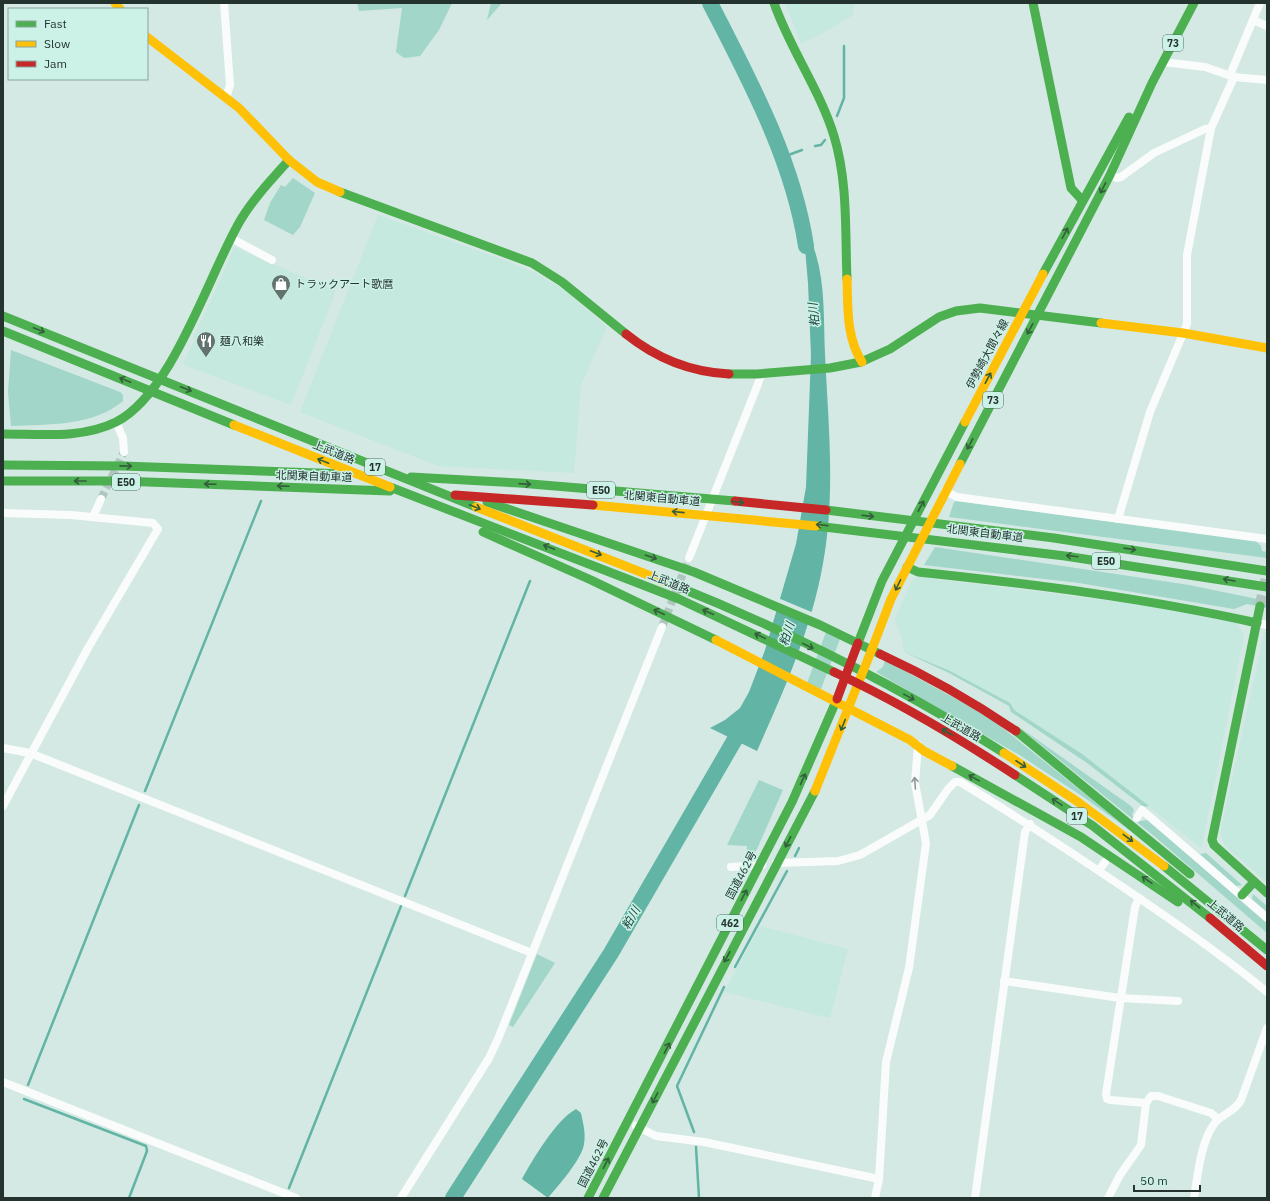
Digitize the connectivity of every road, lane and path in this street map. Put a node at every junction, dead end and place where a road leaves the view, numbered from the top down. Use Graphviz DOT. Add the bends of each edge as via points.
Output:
graph roads {
  1 [pos="224,3"];
  2 [pos="774,3"];
  3 [pos="1033,3"];
  4 [pos="1194,3"];
  5 [pos="1260,3"];
  6 [pos="1253,20"];
  7 [pos="1267,26"];
  8 [pos="148,38"];
  9 [pos="1163,62"];
  10 [pos="1232,76"];
  11 [pos="1267,80"];
  12 [pos="1152,83"];
  13 [pos="226,98"];
  14 [pos="1211,128"];
  15 [pos="290,160"];
  16 [pos="1110,174"];
  17 [pos="1082,200"];
  18 [pos="231,238"];
  19 [pos="272,260"];
  20 [pos="1022,312"];
  21 [pos="1038,314"];
  22 [pos="3,316"];
  23 [pos="3,331"];
  24 [pos="1183,333"];
  25 [pos="1267,348"];
  26 [pos="862,362"];
  27 [pos="761,374"];
  28 [pos="160,379"];
  29 [pos="150,390"];
  30 [pos="116,422"];
  31 [pos="3,434"];
  32 [pos="124,452"];
  33 [pos="3,465"];
  34 [pos="346,470"];
  35 [pos="3,481"];
  36 [pos="414,482"];
  37 [pos="945,491"];
  38 [pos="101,499"];
  39 [pos="3,513"];
  40 [pos="93,517"];
  41 [pos="1118,518"];
  42 [pos="1267,539"];
  43 [pos="1165,554"];
  44 [pos="690,558"];
  45 [pos="1267,565"];
  46 [pos="907,567"];
  47 [pos="1267,571"];
  48 [pos="1267,587"];
  49 [pos="1260,606"];
  50 [pos="1257,623"];
  51 [pos="1267,625"];
  52 [pos="662,628"];
  53 [pos="858,643"];
  54 [pos="872,649"];
  55 [pos="836,702"];
  56 [pos="850,709"];
  57 [pos="918,745"];
  58 [pos="3,748"];
  59 [pos="30,753"];
  60 [pos="3,806"];
  61 [pos="1136,818"];
  62 [pos="922,820"];
  63 [pos="1030,824"];
  64 [pos="1105,862"];
  65 [pos="777,863"];
  66 [pos="760,865"];
  67 [pos="731,868"];
  68 [pos="1099,870"];
  69 [pos="1196,879"];
  70 [pos="1254,882"];
  71 [pos="1267,893"];
  72 [pos="1242,895"];
  73 [pos="1139,898"];
  74 [pos="1210,900"];
  75 [pos="1220,900"];
  76 [pos="1267,918"];
  77 [pos="1244,920"];
  78 [pos="1267,940"];
  79 [pos="1248,949"];
  80 [pos="1267,949"];
  81 [pos="532,953"];
  82 [pos="1267,966"];
  83 [pos="1004,981"];
  84 [pos="1267,992"];
  85 [pos="1120,998"];
  86 [pos="1178,1002"];
  87 [pos="1267,1028"];
  88 [pos="3,1082"];
  89 [pos="1146,1103"];
  90 [pos="1218,1119"];
  91 [pos="628,1122"];
  92 [pos="640,1129"];
  93 [pos="879,1179"];
  94 [pos="296,1198"];
  95 [pos="401,1198"];
  96 [pos="588,1198"];
  97 [pos="603,1198"];
  98 [pos="875,1198"];
  99 [pos="975,1198"];
  100 [pos="1108,1198"];
  101 [pos="1194,1198"];
  1 -- 13 [label="street" via="230,86"];
  2 -- 26 [label="main road" via="825,111 836,143 843,193 848,306 855,354"];
  3 -- 17 [label="main road" via="1071,188"];
  4 -- 9 [label="main road, 伊勢崎大間々線 / 73"];
  5 -- 6 [label="street"];
  6 -- 7 [label="street"];
  6 -- 10 [label="street"];
  8 -- 13 [label="main road"];
  9 -- 10 [label="street" via="1205,67"];
  9 -- 12 [label="main road, 伊勢崎大間々線 / 73"];
  10 -- 11 [label="street"];
  10 -- 14 [label="street"];
  12 -- 16 [label="main road, 伊勢崎大間々線 / 73"];
  12 -- 17 [label="main road, 伊勢崎大間々線 / 73" via="1137,104"];
  13 -- 15 [label="main road" via="254,122"];
  14 -- 16 [label="street" via="1154,153 1121,177 1117,178"];
  14 -- 24 [label="street" via="1187,255 1188,315"];
  15 -- 18 [label="main road" via="259,194"];
  15 -- 27 [label="main road" via="317,182 335,192 509,254 550,272 643,347 673,364 716,374"];
  16 -- 21 [label="main road, 伊勢崎大間々線 / 73, one-way"];
  20 -- 17 [label="main road, 伊勢崎大間々線 / 73, one-way"];
  18 -- 19 [label="street"];
  18 -- 28 [label="main road" via="175,354"];
  20 -- 21 [label="main road"];
  20 -- 26 [label="main road" via="980,308 949,313 934,319 881,354"];
  53 -- 20 [label="main road, 伊勢崎大間々線 / 73, one-way" via="892,561"];
  21 -- 24 [label="main road"];
  21 -- 37 [label="main road, 伊勢崎大間々線 / 73, one-way"];
  22 -- 28 [label="main road, 上武道路 / 17, one-way"];
  29 -- 23 [label="main road, 上武道路 / 17, one-way"];
  24 -- 25 [label="main road"];
  24 -- 41 [label="street" via="1145,426"];
  26 -- 27 [label="main road"];
  27 -- 44 [label="street"];
  28 -- 29 [label="main road"];
  28 -- 36 [label="main road, 上武道路 / 17, one-way"];
  29 -- 30 [label="main road" via="136,408"];
  34 -- 29 [label="main road, 上武道路 / 17, one-way"];
  30 -- 31 [label="main road" via="95,430 72,434"];
  30 -- 32 [label="street" via="124,438"];
  33 -- 43 [label="main road, 北関東自動車道 / E50, one-way" via="248,470 545,485 747,503"];
  55 -- 34 [label="main road, one-way" via="678,620 543,558 412,503"];
  79 -- 34 [label="main road, 上武道路 / 17, one-way" via="1093,826 969,745 871,689 679,599"];
  48 -- 35 [label="main road, 北関東自動車道 / E50, one-way" via="1077,556 828,526 596,504 249,485"];
  36 -- 53 [label="main road, one-way" via="457,491 694,572"];
  36 -- 74 [label="main road, 上武道路 / 17, one-way" via="616,561 748,617 875,678 988,743 1058,788"];
  37 -- 41 [label="street" via="957,497"];
  37 -- 46 [label="main road, 伊勢崎大間々線 / 73"];
  38 -- 40 [label="street"];
  39 -- 40 [label="street"];
  40 -- 59 [label="street" via="153,523 158,529"];
  41 -- 42 [label="street"];
  43 -- 45 [label="main road"];
  43 -- 47 [label="main road, 北関東自動車道 / E50"];
  46 -- 50 [label="main road" via="918,572 1099,593 1168,604"];
  46 -- 54 [label="main road, 伊勢崎大間々線 / 73, one-way" via="891,599"];
  49 -- 50 [label="main road"];
  50 -- 51 [label="street"];
  50 -- 70 [label="main road" via="1212,834 1218,850"];
  52 -- 81 [label="street"];
  53 -- 54 [label="main road"];
  53 -- 55 [label="main road, 国道462号 / 462"];
  54 -- 56 [label="main road, 462"];
  54 -- 69 [label="main road" via="948,687 1015,731 1079,780"];
  55 -- 56 [label="main road"];
  66 -- 55 [label="main road, 国道462号 / 462, one-way" via="806,774"];
  56 -- 57 [label="main road"];
  56 -- 65 [label="main road, 462, one-way" via="821,779"];
  62 -- 57 [label="street, one-way" via="915,783"];
  79 -- 57 [label="main road, one-way" via="1217,931 1183,905 1087,841 924,751"];
  58 -- 59 [label="street"];
  59 -- 60 [label="street"];
  59 -- 81 [label="street"];
  61 -- 72 [label="street" via="1142,810"];
  62 -- 63 [label="street" via="934,812 948,789 957,781"];
  62 -- 65 [label="street" via="860,855 845,860 824,863"];
  62 -- 93 [label="street" via="926,843 909,968 886,1062"];
  63 -- 68 [label="street"];
  63 -- 83 [label="street" via="1025,832"];
  64 -- 68 [label="street"];
  65 -- 66 [label="street"];
  65 -- 92 [label="main road, 462, one-way"];
  66 -- 67 [label="street"];
  91 -- 66 [label="main road, 国道462号 / 462, one-way"];
  68 -- 73 [label="street"];
  70 -- 71 [label="main road"];
  70 -- 72 [label="main road"];
  72 -- 76 [label="street"];
  73 -- 84 [label="street" via="1246,974"];
  73 -- 85 [label="street" via="1134,906"];
  74 -- 77 [label="main road"];
  74 -- 80 [label="main road, 上武道路 / 17"];
  75 -- 77 [label="main road"];
  77 -- 78 [label="main road"];
  77 -- 80 [label="main road"];
  79 -- 82 [label="main road, 上武道路 / 17"];
  81 -- 95 [label="street" via="489,1058"];
  83 -- 85 [label="street"];
  83 -- 99 [label="street"];
  85 -- 86 [label="street"];
  85 -- 89 [label="street" via="1107,1099"];
  87 -- 90 [label="street" via="1241,1100 1231,1111"];
  88 -- 94 [label="street"];
  89 -- 90 [label="street" via="1151,1096 1158,1096 1211,1113"];
  89 -- 100 [label="street" via="1142,1145 1120,1175"];
  90 -- 101 [label="street" via="1205,1145"];
  91 -- 92 [label="street"];
  96 -- 91 [label="main road, 国道462号 / 462, one-way"];
  92 -- 93 [label="street" via="656,1136 704,1142"];
  92 -- 97 [label="main road, 462"];
  93 -- 98 [label="street"];
}
